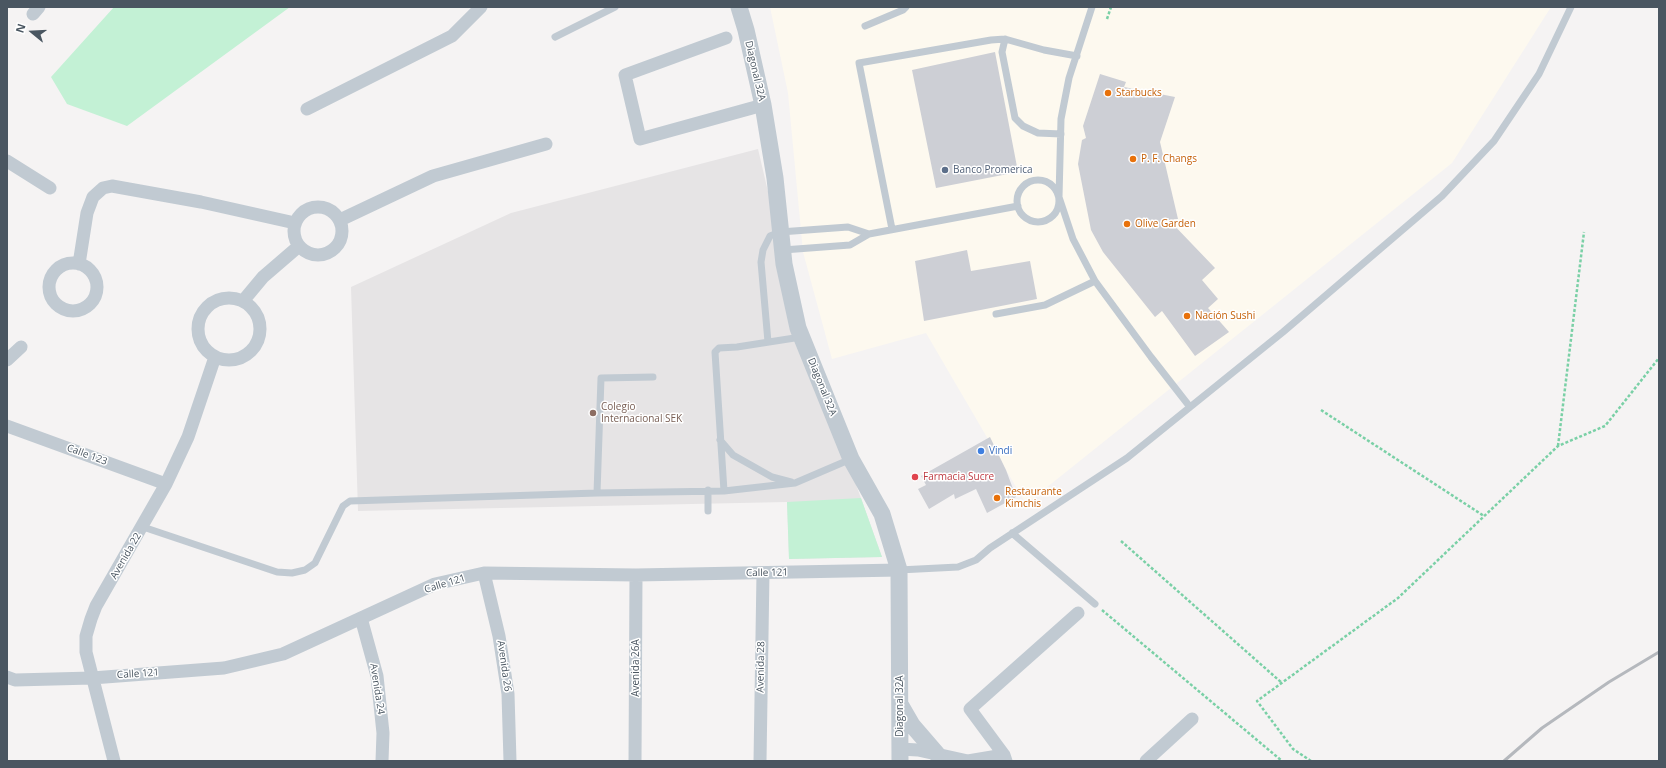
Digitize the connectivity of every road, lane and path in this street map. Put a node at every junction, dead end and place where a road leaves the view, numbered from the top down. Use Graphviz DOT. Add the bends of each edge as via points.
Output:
graph roads {
  1 [pos="481,7"];
  2 [pos="615,7"];
  3 [pos="739,7"];
  4 [pos="906,7"];
  5 [pos="1092,7"];
  6 [pos="1111,7"];
  7 [pos="1571,7"];
  8 [pos="1107,19"];
  9 [pos="865,26"];
  10 [pos="555,37"];
  11 [pos="726,38"];
  12 [pos="1005,39"];
  13 [pos="1077,56"];
  14 [pos="763,105"];
  15 [pos="307,109"];
  16 [pos="1061,134"];
  17 [pos="546,144"];
  18 [pos="7,161"];
  19 [pos="50,188"];
  20 [pos="1059,197"];
  21 [pos="1018,206"];
  22 [pos="340,220"];
  23 [pos="295,223"];
  24 [pos="892,229"];
  25 [pos="780,232"];
  26 [pos="1584,232"];
  27 [pos="869,234"];
  28 [pos="299,246"];
  29 [pos="782,250"];
  30 [pos="79,264"];
  31 [pos="1095,281"];
  32 [pos="243,301"];
  33 [pos="996,314"];
  34 [pos="801,337"];
  35 [pos="768,342"];
  36 [pos="21,347"];
  37 [pos="215,357"];
  38 [pos="1659,358"];
  39 [pos="7,360"];
  40 [pos="654,376"];
  41 [pos="1190,407"];
  42 [pos="1321,410"];
  43 [pos="7,426"];
  44 [pos="720,440"];
  45 [pos="1558,446"];
  46 [pos="851,459"];
  47 [pos="795,483"];
  48 [pos="166,484"];
  49 [pos="708,490"];
  50 [pos="724,491"];
  51 [pos="597,493"];
  52 [pos="708,511"];
  53 [pos="1484,516"];
  54 [pos="143,527"];
  55 [pos="1012,533"];
  56 [pos="1121,541"];
  57 [pos="899,570"];
  58 [pos="484,573"];
  59 [pos="763,573"];
  60 [pos="636,575"];
  61 [pos="1095,604"];
  62 [pos="1078,613"];
  63 [pos="361,618"];
  64 [pos="7,677"];
  65 [pos="92,678"];
  66 [pos="1282,683"];
  67 [pos="900,704"];
  68 [pos="1192,719"];
  69 [pos="937,754"];
  70 [pos="900,755"];
  71 [pos="1005,758"];
  72 [pos="114,761"];
  73 [pos="382,761"];
  74 [pos="510,761"];
  75 [pos="635,761"];
  76 [pos="760,761"];
  77 [pos="1146,761"];
  78 [pos="1282,761"];
  79 [pos="1311,761"];
  1 -- 15 [label="street" via="452,36"];
  2 -- 10 [label="lane"];
  3 -- 14 [label="street, Diagonal 32A"];
  4 -- 9 [label="lane"];
  5 -- 13 [label="lane"];
  6 -- 8 [label="path"];
  7 -- 41 [label="lane" via="1539,74 1499,135 1442,196 1289,327"];
  11 -- 14 [label="street" via="625,75 640,139"];
  12 -- 13 [label="lane"];
  12 -- 16 [label="lane" via="1002,52 1015,118 1023,126 1038,133"];
  12 -- 24 [label="lane" via="859,63"];
  13 -- 16 [label="lane" via="1069,78 1061,119"];
  14 -- 25 [label="street, Diagonal 32A" via="775,178"];
  16 -- 20 [label="lane"];
  17 -- 22 [label="street" via="433,176"];
  18 -- 19 [label="street"];
  20 -- 21 [label="lane" via="1054,215 1043,222 1025,217"];
  20 -- 21 [label="lane" via="1047,182 1034,181 1028,183 1019,193"];
  20 -- 31 [label="lane" via="1073,239"];
  21 -- 24 [label="lane"];
  22 -- 23 [label="street" via="335,213 317,206 308,208 300,214"];
  22 -- 28 [label="street" via="342,236 334,250 320,256 312,255"];
  23 -- 28 [label="street" via="294,235"];
  23 -- 30 [label="street" via="112,186 103,188 93,198 87,213"];
  24 -- 27 [label="lane"];
  25 -- 27 [label="lane" via="848,226"];
  25 -- 29 [label="street, Diagonal 32A"];
  25 -- 35 [label="lane" via="770,236 763,250 761,262"];
  26 -- 45 [label="path"];
  27 -- 29 [label="lane" via="850,245"];
  28 -- 32 [label="street" via="263,277"];
  29 -- 34 [label="street, Diagonal 32A"];
  31 -- 33 [label="lane" via="1046,306"];
  31 -- 41 [label="lane"];
  32 -- 37 [label="street" via="219,299 208,306 201,315 198,327 200,340 206,350"];
  32 -- 37 [label="street" via="253,308 259,319 261,331 258,343 250,353 239,359"];
  34 -- 35 [label="lane"];
  34 -- 46 [label="street, Diagonal 32A"];
  35 -- 44 [label="lane" via="719,348 715,352"];
  36 -- 39 [label="street"];
  37 -- 48 [label="street, Avenida 22" via="188,437"];
  38 -- 45 [label="path" via="1605,426"];
  40 -- 51 [label="lane" via="601,378"];
  41 -- 55 [label="lane" via="1127,458"];
  42 -- 53 [label="path"];
  43 -- 48 [label="street, Calle 123"];
  44 -- 47 [label="lane" via="733,455 772,477"];
  44 -- 50 [label="lane"];
  45 -- 53 [label="path"];
  46 -- 47 [label="lane"];
  46 -- 57 [label="street, Diagonal 32A" via="882,514"];
  47 -- 50 [label="lane"];
  48 -- 54 [label="street, Avenida 22"];
  49 -- 50 [label="lane"];
  49 -- 51 [label="lane"];
  49 -- 52 [label="lane"];
  51 -- 54 [label="lane" via="350,501 343,506 315,563 305,570 292,573 277,572"];
  53 -- 66 [label="path" via="1398,598"];
  54 -- 65 [label="street, Avenida 22" via="96,606 91,619 86,636 86,652"];
  55 -- 57 [label="lane" via="967,565"];
  55 -- 61 [label="lane"];
  56 -- 66 [label="path"];
  57 -- 59 [label="street, Calle 121"];
  57 -- 67 [label="street, Diagonal 32A"];
  58 -- 60 [label="street, Calle 121"];
  58 -- 63 [label="street, Calle 121" via="435,584"];
  58 -- 74 [label="street, Avenida 26" via="499,636 508,694"];
  59 -- 60 [label="street, Calle 121"];
  59 -- 76 [label="street, Avenida 28"];
  60 -- 75 [label="street, Avenida 26A"];
  61 -- 78 [label="path"];
  62 -- 71 [label="street" via="970,709"];
  63 -- 65 [label="street, Calle 121" via="283,654 224,668"];
  63 -- 73 [label="street, Avenida 24" via="377,676 383,733"];
  64 -- 65 [label="street, Calle 121" via="15,680"];
  65 -- 72 [label="street, Avenida 22"];
  66 -- 79 [label="path" via="1257,701 1293,749"];
  67 -- 69 [label="street" via="912,725"];
  67 -- 70 [label="street, Diagonal 32A"];
  68 -- 77 [label="street"];
  69 -- 70 [label="street" via="918,750"];
  69 -- 71 [label="street" via="968,761"];
}
